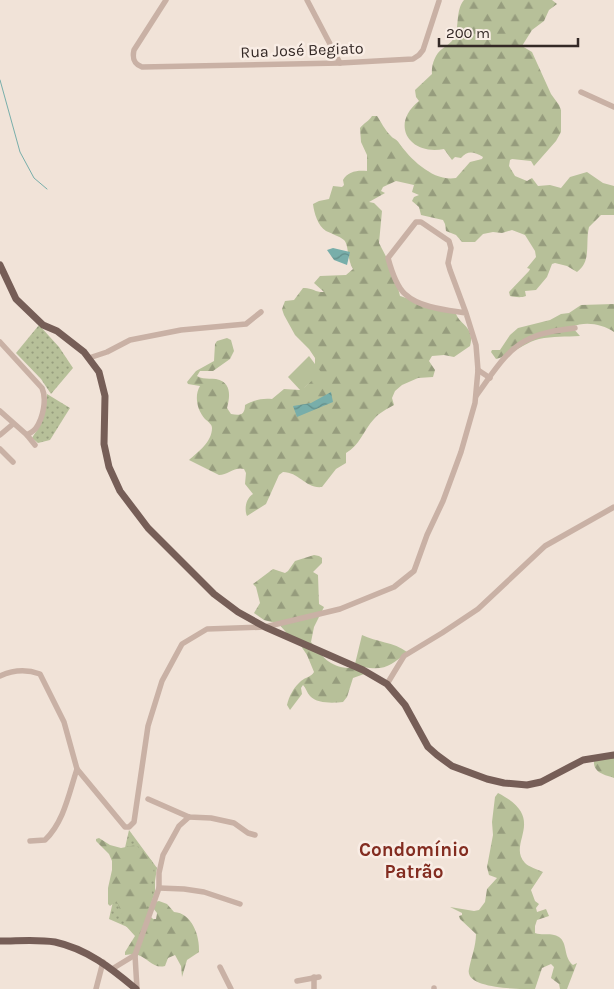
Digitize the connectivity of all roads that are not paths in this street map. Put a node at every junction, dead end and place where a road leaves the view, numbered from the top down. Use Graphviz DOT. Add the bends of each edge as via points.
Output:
graph roads {
  1 [pos="166,0"];
  2 [pos="307,0"];
  3 [pos="439,1"];
  4 [pos="340,63"];
  5 [pos="581,92"];
  6 [pos="614,107"];
  7 [pos="0,267"];
  8 [pos="260,312"];
  9 [pos="466,313"];
  10 [pos="575,328"];
  11 [pos="0,342"];
  12 [pos="90,358"];
  13 [pos="478,370"];
  14 [pos="490,378"];
  15 [pos="476,396"];
  16 [pos="0,411"];
  17 [pos="13,424"];
  18 [pos="0,435"];
  19 [pos="27,435"];
  20 [pos="35,445"];
  21 [pos="0,449"];
  22 [pos="13,462"];
  23 [pos="614,507"];
  24 [pos="265,626"];
  25 [pos="0,676"];
  26 [pos="387,684"];
  27 [pos="614,755"];
  28 [pos="78,769"];
  29 [pos="148,799"];
  30 [pos="178,813"];
  31 [pos="189,817"];
  32 [pos="179,826"];
  33 [pos="255,835"];
  34 [pos="30,841"];
  35 [pos="159,888"];
  36 [pos="240,904"];
  37 [pos="0,941"];
  38 [pos="135,955"];
  39 [pos="102,962"];
  40 [pos="220,967"];
  41 [pos="112,969"];
  42 [pos="297,981"];
  43 [pos="96,989"];
  44 [pos="136,989"];
  45 [pos="231,989"];
  46 [pos="314,989"];
  1 -- 4 [label="street, Rua José Begiato" via="139,40 133,56 137,65"];
  2 -- 4 [label="street"];
  3 -- 4 [label="street, Rua José Begiato" via="423,50 413,59"];
  5 -- 6 [label="street"];
  7 -- 12 [label="main road" via="16,300 43,325 57,331"];
  8 -- 12 [label="street" via="246,324 181,330 130,340"];
  9 -- 9 [label="street" via="448,263 449,241 416,222 388,258 402,290 425,304"];
  9 -- 13 [label="street" via="476,344"];
  10 -- 14 [label="street" via="527,339 509,353"];
  11 -- 19 [label="street" via="45,395 36,428"];
  12 -- 24 [label="main road" via="99,372 105,396 104,444 109,467 120,491 148,528 214,594"];
  13 -- 14 [label="street"];
  13 -- 15 [label="street"];
  14 -- 15 [label="street"];
  15 -- 24 [label="street" via="444,501 414,571 394,587 340,609"];
  16 -- 17 [label="street"];
  17 -- 18 [label="street"];
  17 -- 19 [label="street"];
  19 -- 20 [label="street"];
  21 -- 22 [label="street"];
  23 -- 26 [label="street" via="545,546 478,609 404,656"];
  24 -- 26 [label="main road" via="364,670"];
  24 -- 28 [label="street" via="207,629 182,644 162,681 148,726 134,822 129,827 125,827"];
  25 -- 28 [label="street" via="23,670 40,674 64,722"];
  26 -- 27 [label="main road" via="405,705 428,747 452,766 486,779 527,785 541,782 584,760"];
  28 -- 34 [label="street" via="60,819 50,836 46,840"];
  29 -- 30 [label="street"];
  30 -- 31 [label="street"];
  30 -- 32 [label="street"];
  31 -- 32 [label="street"];
  31 -- 33 [label="street" via="223,820"];
  32 -- 35 [label="street" via="163,855"];
  35 -- 36 [label="street" via="204,892"];
  35 -- 38 [label="street"];
  37 -- 39 [label="main road" via="54,942"];
  38 -- 41 [label="street"];
  38 -- 44 [label="street"];
  39 -- 41 [label="main road"];
  39 -- 43 [label="street"];
  40 -- 45 [label="street"];
  41 -- 44 [label="main road"];
  42 -- 46 [label="street" via="317,977"];
}
